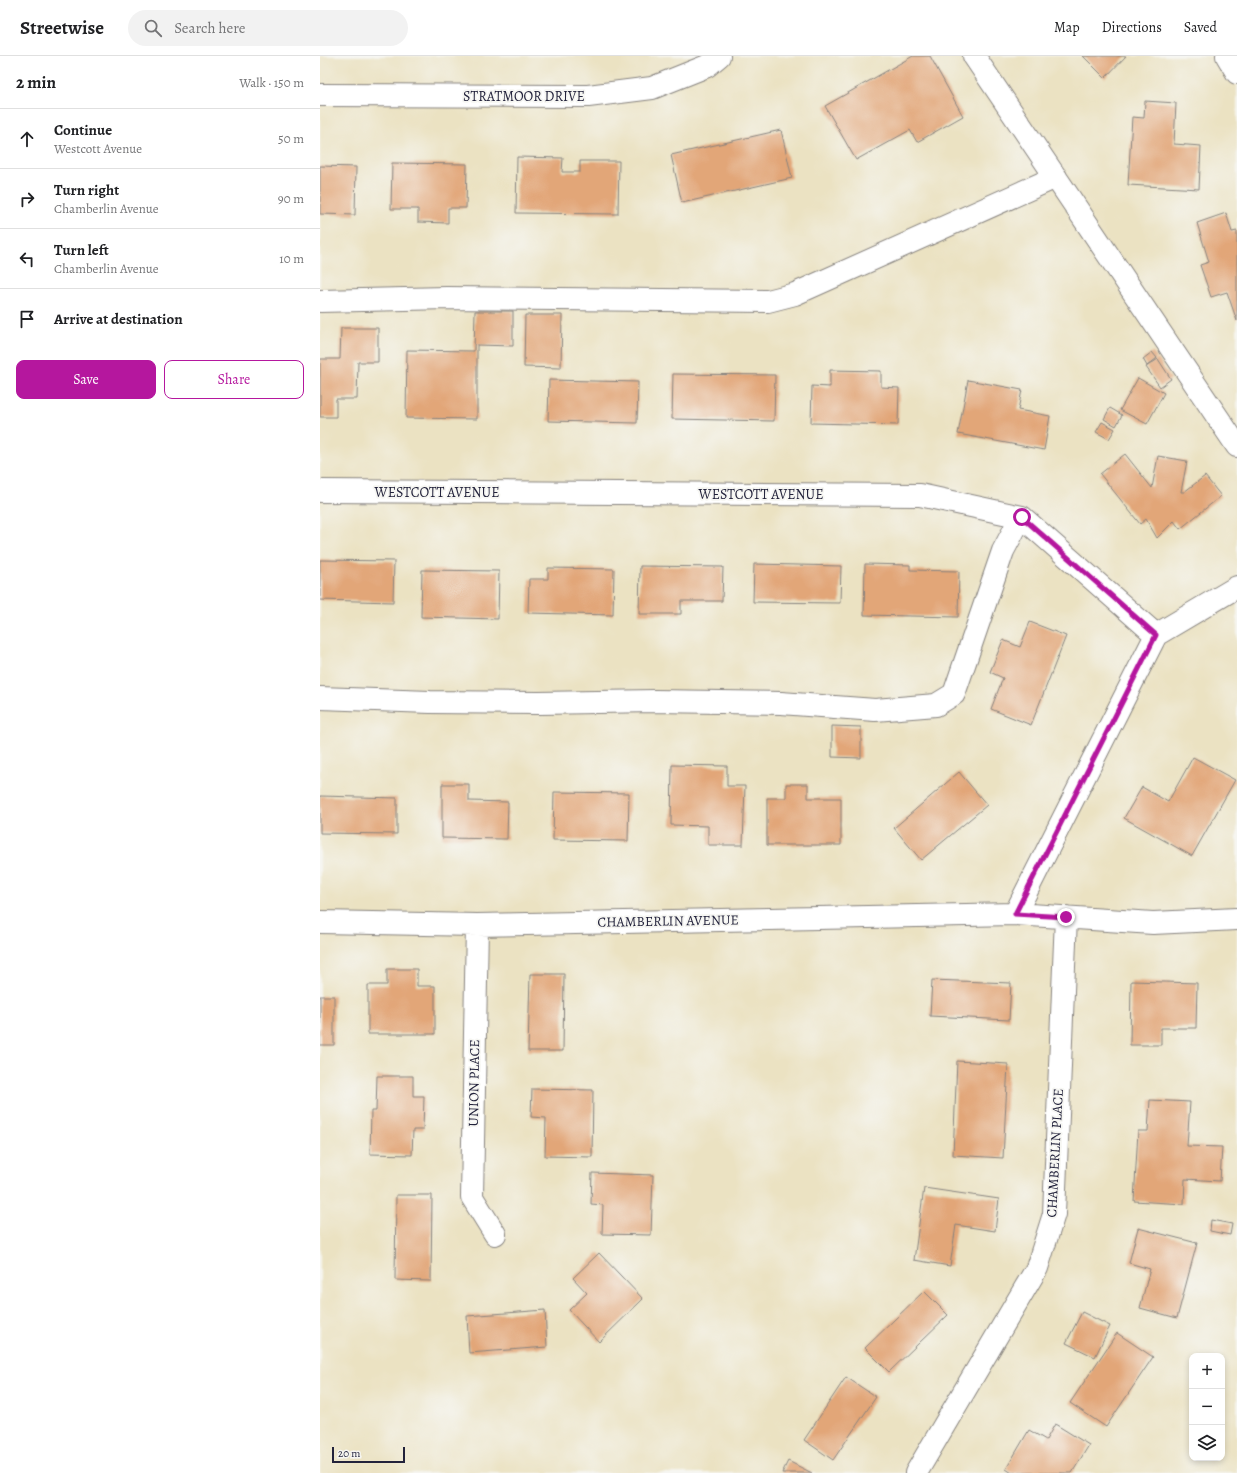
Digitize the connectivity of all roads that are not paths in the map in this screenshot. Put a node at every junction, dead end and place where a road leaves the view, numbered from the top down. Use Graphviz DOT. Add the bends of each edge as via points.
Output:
graph roads {
  1 [pos="719,56"];
  2 [pos="974,56"];
  3 [pos="1227,56"];
  4 [pos="1237,73"];
  5 [pos="320,95"];
  6 [pos="1056,177"];
  7 [pos="320,301"];
  8 [pos="1237,446"];
  9 [pos="320,491"];
  10 [pos="1021,517"];
  11 [pos="1237,587"];
  12 [pos="1156,635"];
  13 [pos="320,698"];
  14 [pos="1015,914"];
  15 [pos="1066,917"];
  16 [pos="1237,919"];
  17 [pos="320,922"];
  18 [pos="477,925"];
  19 [pos="495,1234"];
  20 [pos="916,1473"];
  1 -- 5 [label="street, STRATMOOR DRIVE" via="706,66 652,88 588,96"];
  2 -- 6 [label="street"];
  3 -- 4 [label="street"];
  6 -- 7 [label="street" via="795,294 768,301 447,298"];
  6 -- 8 [label="street"];
  9 -- 10 [label="street, WESTCOTT AVENUE" via="920,495"];
  10 -- 12 [label="street, WESTCOTT AVENUE"];
  10 -- 13 [label="street" via="1003,551 954,694 936,705 875,710 781,702 539,703"];
  11 -- 12 [label="street"];
  12 -- 14 [label="street"];
  14 -- 15 [label="street, CHAMBERLIN AVENUE"];
  14 -- 18 [label="street, CHAMBERLIN AVENUE"];
  15 -- 16 [label="street, CHAMBERLIN AVENUE" via="1154,923"];
  15 -- 20 [label="street, CHAMBERLIN PLACE" via="1054,1214 1037,1268"];
  17 -- 18 [label="street, CHAMBERLIN AVENUE"];
  18 -- 19 [label="street, UNION PLACE" via="472,1198"];
}
